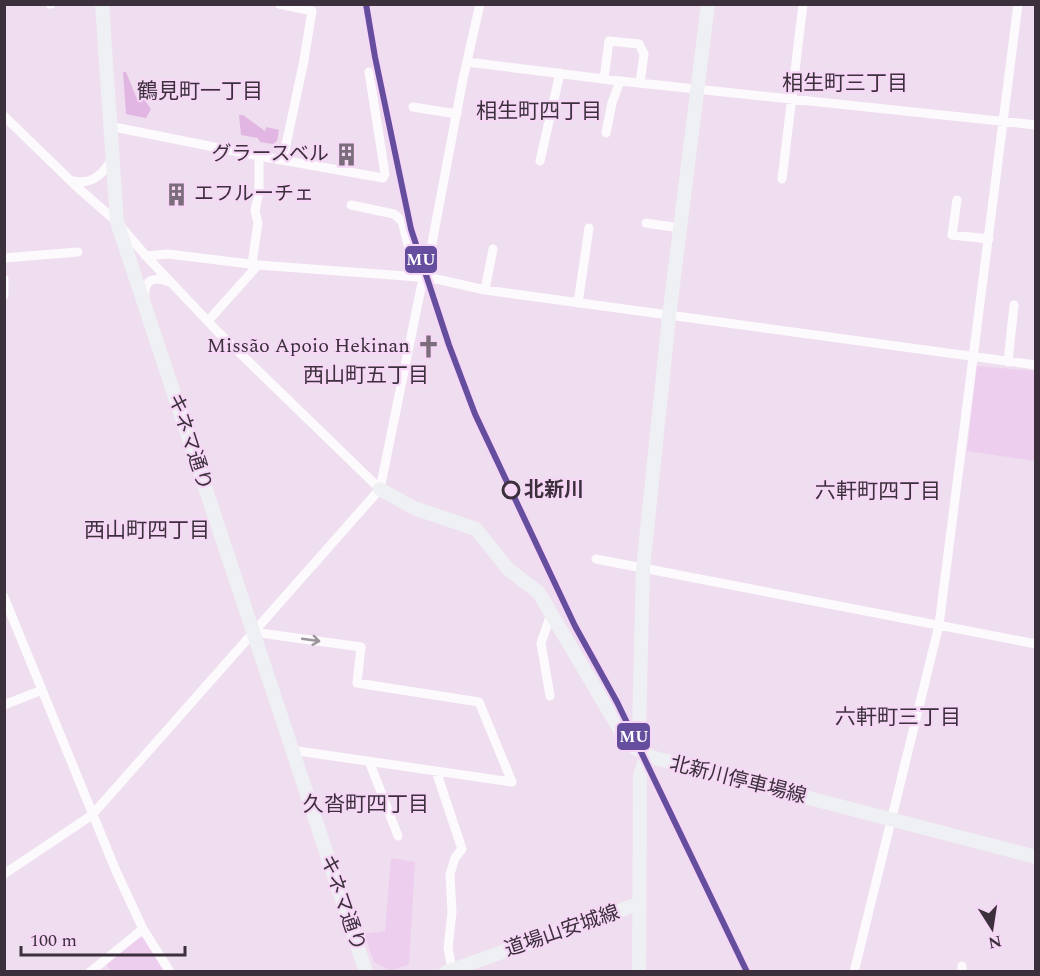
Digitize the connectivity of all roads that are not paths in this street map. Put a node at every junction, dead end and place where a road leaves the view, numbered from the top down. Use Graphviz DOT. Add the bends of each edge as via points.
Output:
graph roads {
  1 [pos="102,4"];
  2 [pos="279,4"];
  3 [pos="480,4"];
  4 [pos="708,4"];
  5 [pos="803,4"];
  6 [pos="1018,4"];
  7 [pos="467,62"];
  8 [pos="369,72"];
  9 [pos="560,73"];
  10 [pos="604,79"];
  11 [pos="620,81"];
  12 [pos="640,83"];
  13 [pos="698,90"];
  14 [pos="792,99"];
  15 [pos="413,108"];
  16 [pos="457,114"];
  17 [pos="4,116"];
  18 [pos="1004,122"];
  19 [pos="1035,125"];
  20 [pos="110,126"];
  21 [pos="606,133"];
  22 [pos="259,156"];
  23 [pos="112,159"];
  24 [pos="283,159"];
  25 [pos="540,161"];
  26 [pos="782,178"];
  27 [pos="69,179"];
  28 [pos="957,200"];
  29 [pos="351,205"];
  30 [pos="117,222"];
  31 [pos="646,223"];
  32 [pos="589,228"];
  33 [pos="680,228"];
  34 [pos="989,238"];
  35 [pos="493,249"];
  36 [pos="78,252"];
  37 [pos="146,256"];
  38 [pos="4,258"];
  39 [pos="255,265"];
  40 [pos="424,278"];
  41 [pos="4,279"];
  42 [pos="174,284"];
  43 [pos="484,290"];
  44 [pos="4,295"];
  45 [pos="578,303"];
  46 [pos="1014,305"];
  47 [pos="147,312"];
  48 [pos="669,316"];
  49 [pos="208,321"];
  50 [pos="974,358"];
  51 [pos="1008,362"];
  52 [pos="1035,365"];
  53 [pos="380,489"];
  54 [pos="596,559"];
  55 [pos="643,569"];
  56 [pos="4,597"];
  57 [pos="551,614"];
  58 [pos="939,625"];
  59 [pos="253,632"];
  60 [pos="1035,644"];
  61 [pos="42,690"];
  62 [pos="550,696"];
  63 [pos="4,705"];
  64 [pos="291,750"];
  65 [pos="647,756"];
  66 [pos="369,761"];
  67 [pos="436,771"];
  68 [pos="92,815"];
  69 [pos="892,819"];
  70 [pos="398,836"];
  71 [pos="1035,857"];
  72 [pos="4,874"];
  73 [pos="638,904"];
  74 [pos="143,929"];
  75 [pos="457,969"];
  76 [pos="90,972"];
  77 [pos="170,972"];
  78 [pos="366,972"];
  79 [pos="639,972"];
  80 [pos="854,972"];
  1 -- 20 [label="street, キネマ通り"];
  2 -- 24 [label="street" via="312,11"];
  3 -- 7 [label="street"];
  4 -- 13 [label="street"];
  5 -- 14 [label="street"];
  6 -- 18 [label="street"];
  7 -- 9 [label="street"];
  7 -- 16 [label="street"];
  8 -- 24 [label="street" via="383,178"];
  9 -- 10 [label="street"];
  9 -- 25 [label="street"];
  10 -- 11 [label="street"];
  10 -- 12 [label="street" via="609,41 639,44 644,54"];
  11 -- 12 [label="street"];
  11 -- 21 [label="street"];
  12 -- 13 [label="street"];
  13 -- 14 [label="street"];
  13 -- 33 [label="street"];
  14 -- 18 [label="street"];
  14 -- 26 [label="street"];
  15 -- 16 [label="street"];
  16 -- 40 [label="street"];
  17 -- 27 [label="street"];
  18 -- 19 [label="street"];
  18 -- 34 [label="street"];
  20 -- 22 [label="street"];
  20 -- 23 [label="street, キネマ通り"];
  22 -- 24 [label="street"];
  22 -- 39 [label="street"];
  23 -- 27 [label="street" via="99,177 83,182"];
  23 -- 30 [label="street, キネマ通り"];
  27 -- 30 [label="street"];
  28 -- 34 [label="street" via="952,235"];
  29 -- 40 [label="street" via="394,214 402,221"];
  30 -- 37 [label="street"];
  30 -- 47 [label="street, キネマ通り"];
  31 -- 33 [label="street"];
  32 -- 45 [label="street"];
  33 -- 48 [label="street"];
  34 -- 50 [label="street"];
  35 -- 43 [label="street"];
  36 -- 38 [label="street"];
  37 -- 39 [label="street" via="168,254"];
  37 -- 42 [label="street"];
  39 -- 40 [label="street"];
  39 -- 49 [label="street"];
  40 -- 43 [label="street"];
  40 -- 53 [label="street"];
  41 -- 44 [label="street"];
  42 -- 47 [label="street" via="159,278 147,284"];
  42 -- 49 [label="street"];
  43 -- 45 [label="street"];
  45 -- 48 [label="street"];
  46 -- 51 [label="street"];
  47 -- 59 [label="street, キネマ通り"];
  48 -- 50 [label="street"];
  48 -- 55 [label="street"];
  49 -- 53 [label="street"];
  50 -- 51 [label="street"];
  50 -- 58 [label="street"];
  51 -- 52 [label="street"];
  53 -- 57 [label="street, 北新川停車場線" via="414,508 476,529 508,568 539,593"];
  53 -- 59 [label="street"];
  54 -- 55 [label="street"];
  55 -- 58 [label="street"];
  55 -- 65 [label="street" via="639,731"];
  56 -- 61 [label="street"];
  57 -- 62 [label="street" via="541,643"];
  57 -- 65 [label="street, 北新川停車場線" via="627,742"];
  58 -- 60 [label="street"];
  58 -- 69 [label="street"];
  59 -- 64 [label="street, キネマ通り"];
  59 -- 67 [label="street, one-way" via="361,647 357,683 479,702 512,782"];
  59 -- 68 [label="street"];
  61 -- 63 [label="street"];
  61 -- 68 [label="street"];
  64 -- 66 [label="street"];
  64 -- 78 [label="street, キネマ通り"];
  65 -- 69 [label="street, 北新川停車場線"];
  65 -- 73 [label="street, 道場山安城線" via="640,775"];
  66 -- 67 [label="street"];
  66 -- 70 [label="street"];
  67 -- 75 [label="street" via="462,849 450,874 452,912 448,948"];
  68 -- 72 [label="street"];
  68 -- 74 [label="street"];
  69 -- 71 [label="street, 北新川停車場線"];
  69 -- 80 [label="street"];
  73 -- 75 [label="street, 道場山安城線"];
  73 -- 79 [label="street"];
  74 -- 76 [label="street"];
  74 -- 77 [label="street"];
}
